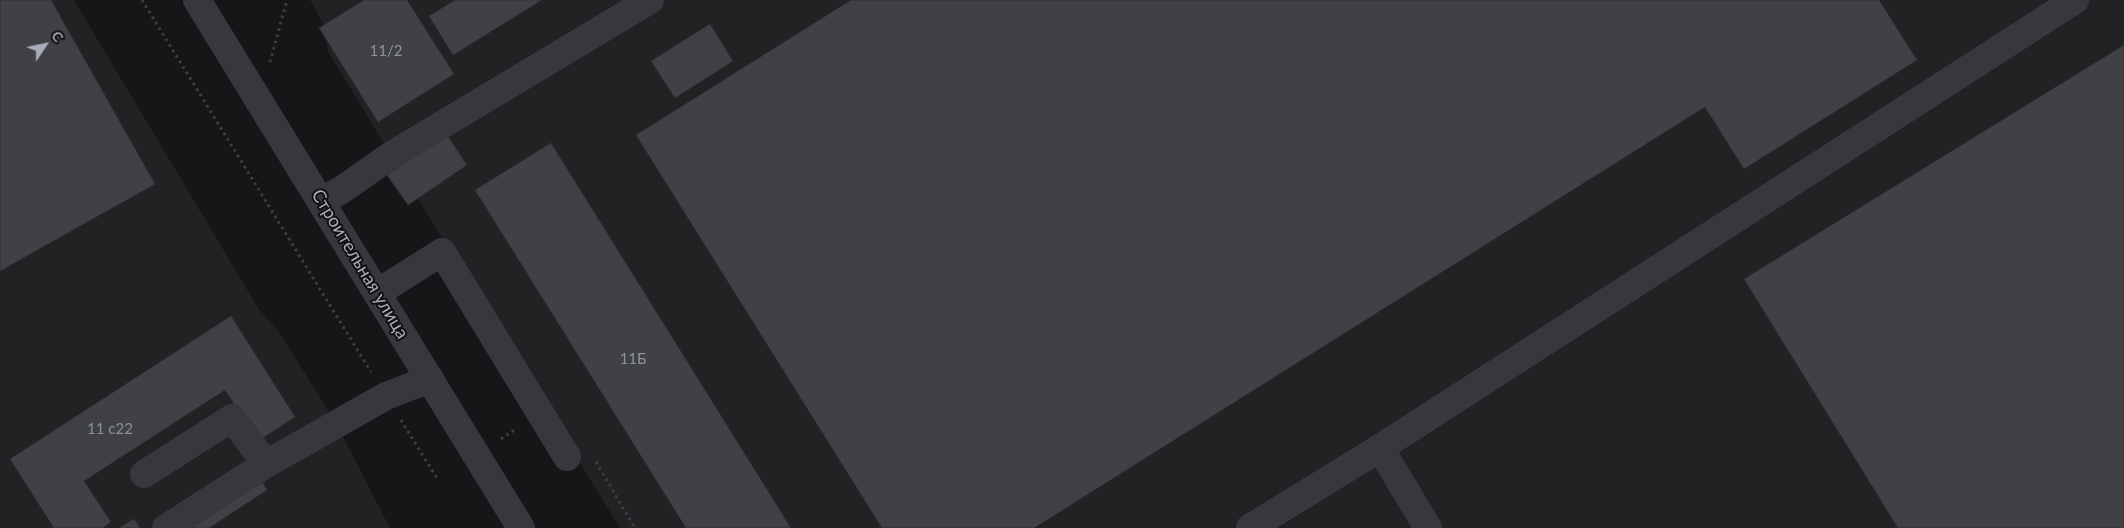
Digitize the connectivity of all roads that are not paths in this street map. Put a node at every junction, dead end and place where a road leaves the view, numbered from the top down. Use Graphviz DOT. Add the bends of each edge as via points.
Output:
graph roads {
  1 [pos="197,0"];
  2 [pos="650,0"];
  3 [pos="2075,0"];
  4 [pos="322,201"];
  5 [pos="377,293"];
  6 [pos="430,378"];
  7 [pos="1380,448"];
  8 [pos="567,457"];
  9 [pos="266,464"];
  10 [pos="144,474"];
  11 [pos="166,528"];
  12 [pos="521,528"];
  13 [pos="1250,528"];
  14 [pos="1428,528"];
  1 -- 4 [label="street, Строительная улица"];
  2 -- 4 [label="street" via="390,156"];
  3 -- 7 [label="street"];
  4 -- 5 [label="street, Строительная улица"];
  5 -- 6 [label="street, Строительная улица"];
  5 -- 8 [label="street" via="442,252"];
  6 -- 9 [label="street" via="386,396"];
  6 -- 12 [label="street, Строительная улица"];
  7 -- 13 [label="street"];
  7 -- 14 [label="street"];
  9 -- 10 [label="street" via="232,418"];
  9 -- 11 [label="street"];
}
